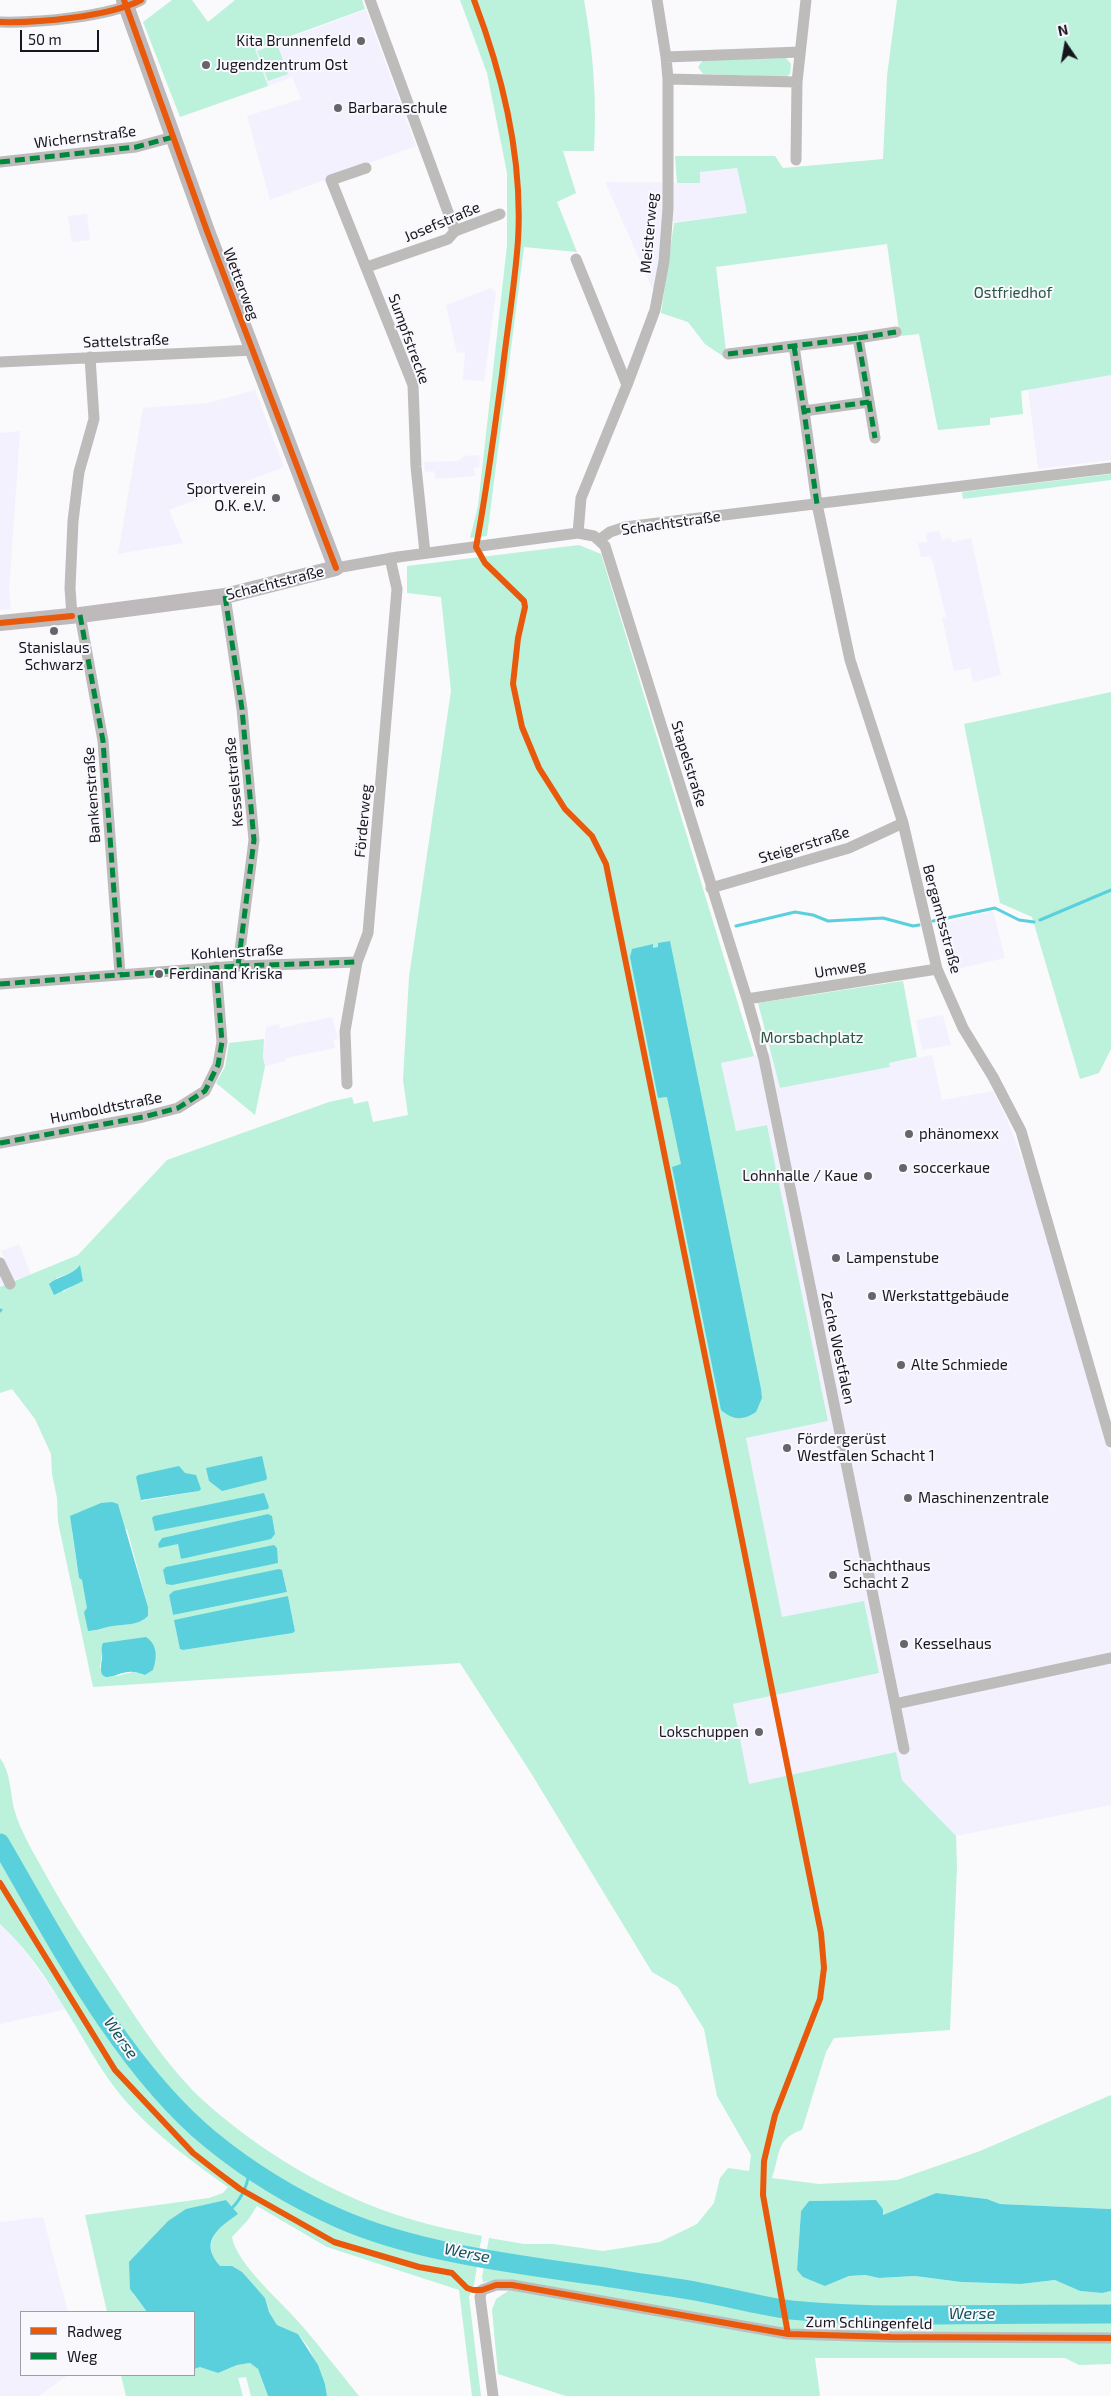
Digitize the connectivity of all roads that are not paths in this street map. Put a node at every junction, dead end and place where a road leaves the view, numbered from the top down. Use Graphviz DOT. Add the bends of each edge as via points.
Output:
graph roads {
  1 [pos="370,0"];
  2 [pos="657,0"];
  3 [pos="806,0"];
  4 [pos="130,2"];
  5 [pos="0,22"];
  6 [pos="800,52"];
  7 [pos="666,57"];
  8 [pos="668,79"];
  9 [pos="797,82"];
  10 [pos="173,137"];
  11 [pos="796,160"];
  12 [pos="0,162"];
  13 [pos="366,168"];
  14 [pos="500,214"];
  15 [pos="455,231"];
  16 [pos="576,259"];
  17 [pos="367,267"];
  18 [pos="896,332"];
  19 [pos="858,338"];
  20 [pos="794,346"];
  21 [pos="254,350"];
  22 [pos="728,354"];
  23 [pos="90,357"];
  24 [pos="0,362"];
  25 [pos="627,385"];
  26 [pos="869,402"];
  27 [pos="804,411"];
  28 [pos="875,438"];
  29 [pos="1111,468"];
  30 [pos="817,504"];
  31 [pos="578,533"];
  32 [pos="599,540"];
  33 [pos="425,553"];
  34 [pos="390,558"];
  35 [pos="336,568"];
  36 [pos="225,596"];
  37 [pos="76,616"];
  38 [pos="0,623"];
  39 [pos="903,822"];
  40 [pos="711,888"];
  41 [pos="357,962"];
  42 [pos="238,966"];
  43 [pos="216,967"];
  44 [pos="937,969"];
  45 [pos="120,974"];
  46 [pos="0,984"];
  47 [pos="747,999"];
  48 [pos="347,1084"];
  49 [pos="0,1143"];
  50 [pos="0,1263"];
  51 [pos="10,1284"];
  52 [pos="1111,1442"];
  53 [pos="1111,1658"];
  54 [pos="895,1704"];
  55 [pos="904,1748"];
  56 [pos="1111,2338"];
  57 [pos="493,2396"];
  1 -- 15 [label="street"];
  2 -- 7 [label="street, Meisterweg"];
  3 -- 6 [label="street"];
  4 -- 5 [label="street" via="52,19"];
  4 -- 10 [label="street, Wetterweg"];
  6 -- 7 [label="street"];
  6 -- 9 [label="street"];
  7 -- 8 [label="street, Meisterweg"];
  8 -- 9 [label="street"];
  8 -- 25 [label="street, Meisterweg" via="664,261 651,324"];
  9 -- 11 [label="street"];
  10 -- 12 [label="street, Wichernstraße" via="136,147"];
  10 -- 21 [label="street, Wetterweg"];
  13 -- 17 [label="street, Sumpfstrecke" via="332,180"];
  14 -- 15 [label="street, Josefstraße"];
  15 -- 17 [label="street, Josefstraße" via="448,239"];
  16 -- 25 [label="street"];
  17 -- 33 [label="street, Sumpfstrecke" via="413,386 416,467"];
  18 -- 19 [label="street"];
  19 -- 20 [label="street"];
  19 -- 26 [label="street"];
  20 -- 22 [label="street"];
  20 -- 27 [label="street, Bergamtsstraße"];
  21 -- 23 [label="street, Sattelstraße"];
  21 -- 35 [label="street, Wetterweg"];
  23 -- 24 [label="street, Sattelstraße"];
  23 -- 37 [label="street, Bankenstraße" via="94,419 79,472 74,511 70,588"];
  25 -- 31 [label="street, Meisterweg" via="581,498"];
  26 -- 27 [label="street"];
  26 -- 28 [label="street"];
  27 -- 30 [label="street, Bergamtsstraße"];
  29 -- 30 [label="street, Schachtstraße"];
  30 -- 32 [label="street, Schachtstraße" via="625,527"];
  30 -- 39 [label="street, Bergamtsstraße" via="850,660"];
  31 -- 32 [label="street, Schachtstraße"];
  31 -- 33 [label="street, Schachtstraße"];
  32 -- 40 [label="street, Stapelstraße" via="609,554"];
  33 -- 34 [label="street, Schachtstraße"];
  34 -- 35 [label="street, Schachtstraße"];
  34 -- 41 [label="street, Förderweg" via="397,589 368,933"];
  35 -- 36 [label="street, Schachtstraße"];
  36 -- 37 [label="street, Schachtstraße"];
  36 -- 42 [label="street, Kesselstraße" via="242,708 254,840"];
  37 -- 38 [label="street, Schachtstraße"];
  37 -- 45 [label="street, Bankenstraße" via="103,741"];
  39 -- 40 [label="street, Steigerstraße" via="850,848"];
  39 -- 44 [label="street, Bergamtsstraße"];
  40 -- 47 [label="street, Stapelstraße"];
  41 -- 42 [label="street, Kohlenstraße"];
  41 -- 48 [label="street, Förderweg" via="345,1031"];
  42 -- 43 [label="street, Kohlenstraße"];
  43 -- 45 [label="street, Kohlenstraße"];
  43 -- 49 [label="street, Humboldtstraße" via="222,1042 218,1065 205,1091 178,1108 143,1117"];
  44 -- 47 [label="street, Umweg"];
  44 -- 52 [label="street, Bergamtsstraße" via="962,1028 993,1077 1021,1131"];
  45 -- 46 [label="street, Kohlenstraße"];
  47 -- 54 [label="street, Zeche Westfalen" via="764,1059"];
  50 -- 51 [label="street"];
  53 -- 54 [label="street"];
  54 -- 55 [label="street, Zeche Westfalen"];
  56 -- 57 [label="street, Zum Schlingenfeld" via="788,2334 512,2285 496,2285 482,2290 480,2297"];
}
